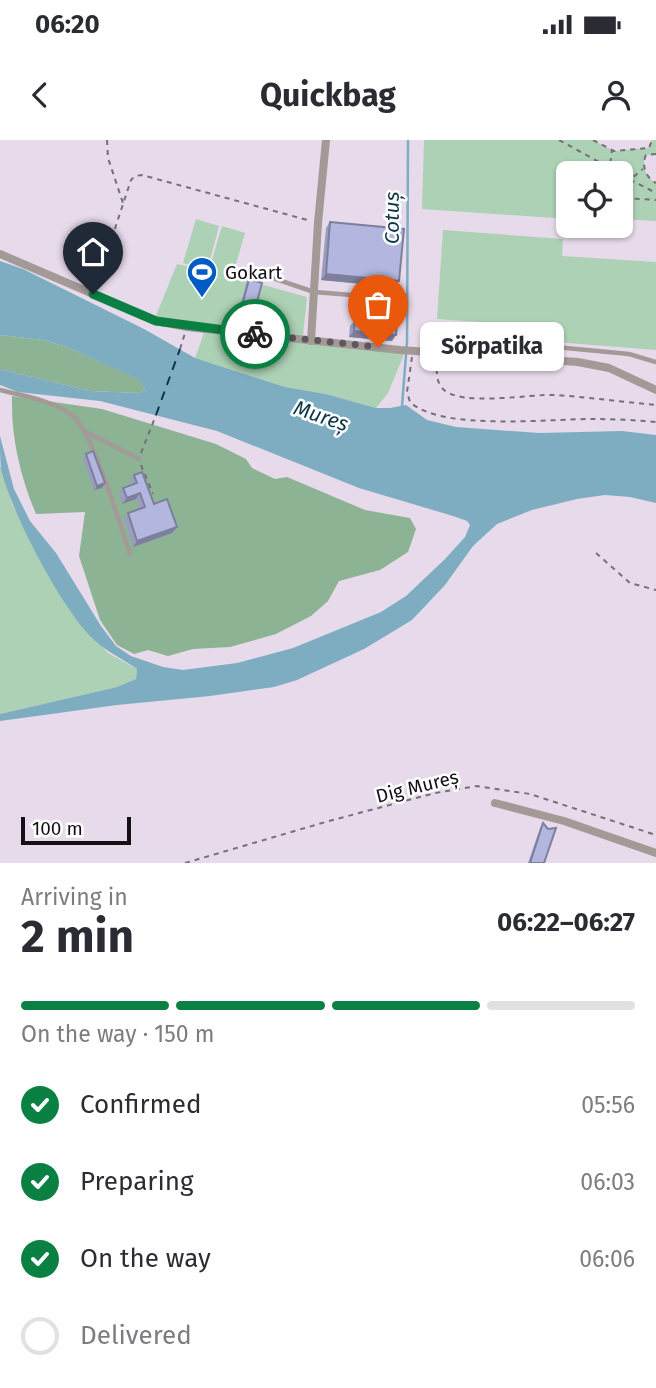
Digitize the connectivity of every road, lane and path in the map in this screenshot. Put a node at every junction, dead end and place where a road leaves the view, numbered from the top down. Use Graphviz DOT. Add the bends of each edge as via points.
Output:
graph roads {
  1 [pos="107,140"];
  2 [pos="326,140"];
  3 [pos="559,140"];
  4 [pos="593,140"];
  5 [pos="652,140"];
  6 [pos="649,148"];
  7 [pos="612,150"];
  8 [pos="649,153"];
  9 [pos="656,154"];
  10 [pos="597,161"];
  11 [pos="611,161"];
  12 [pos="645,168"];
  13 [pos="633,178"];
  14 [pos="633,181"];
  15 [pos="656,183"];
  16 [pos="656,193"];
  17 [pos="633,199"];
  18 [pos="656,200"];
  19 [pos="123,204"];
  20 [pos="318,223"];
  21 [pos="0,254"];
  22 [pos="252,271"];
  23 [pos="314,292"];
  24 [pos="93,294"];
  25 [pos="390,298"];
  26 [pos="187,327"];
  27 [pos="311,341"];
  28 [pos="555,347"];
  29 [pos="180,349"];
  30 [pos="412,351"];
  31 [pos="437,352"];
  32 [pos="656,362"];
  33 [pos="0,390"];
  34 [pos="656,390"];
  35 [pos="656,405"];
  36 [pos="156,415"];
  37 [pos="656,417"];
  38 [pos="649,422"];
  39 [pos="656,422"];
  40 [pos="84,431"];
  41 [pos="139,459"];
  42 [pos="153,494"];
  43 [pos="596,553"];
  44 [pos="130,554"];
  45 [pos="656,590"];
  46 [pos="495,803"];
  47 [pos="551,817"];
  48 [pos="547,829"];
  49 [pos="656,835"];
  50 [pos="656,853"];
  51 [pos="185,863"];
  1 -- 19 [label="path"];
  2 -- 20 [label="street"];
  3 -- 10 [label="path"];
  4 -- 7 [label="path"];
  5 -- 6 [label="path"];
  6 -- 7 [label="path"];
  6 -- 8 [label="path"];
  7 -- 11 [label="path"];
  8 -- 9 [label="path"];
  8 -- 12 [label="path" via="644,158"];
  12 -- 13 [label="path"];
  12 -- 15 [label="path"];
  14 -- 16 [label="path"];
  17 -- 18 [label="path"];
  19 -- 20 [label="path" via="131,180 142,176"];
  19 -- 24 [label="path"];
  20 -- 23 [label="street"];
  21 -- 24 [label="street"];
  22 -- 23 [label="lane"];
  23 -- 25 [label="lane"];
  23 -- 27 [label="street"];
  24 -- 26 [label="street" via="156,321"];
  26 -- 27 [label="street"];
  26 -- 29 [label="path"];
  27 -- 30 [label="street"];
  28 -- 32 [label="lane" via="629,354"];
  30 -- 31 [label="street"];
  30 -- 38 [label="path" via="407,392 410,402 428,414 452,419"];
  31 -- 34 [label="street" via="578,362 609,368"];
  31 -- 35 [label="path" via="437,379 444,390 457,395 492,399 551,395"];
  33 -- 40 [label="lane" via="46,402 72,415"];
  36 -- 41 [label="path"];
  37 -- 38 [label="path"];
  38 -- 39 [label="path"];
  40 -- 41 [label="lane"];
  40 -- 44 [label="lane"];
  41 -- 42 [label="path"];
  43 -- 45 [label="path" via="630,583"];
  46 -- 47 [label="street"];
  47 -- 48 [label="lane"];
  47 -- 50 [label="street"];
  49 -- 51 [label="path, Dig Mureș" via="530,794 477,786 435,793"];
}
